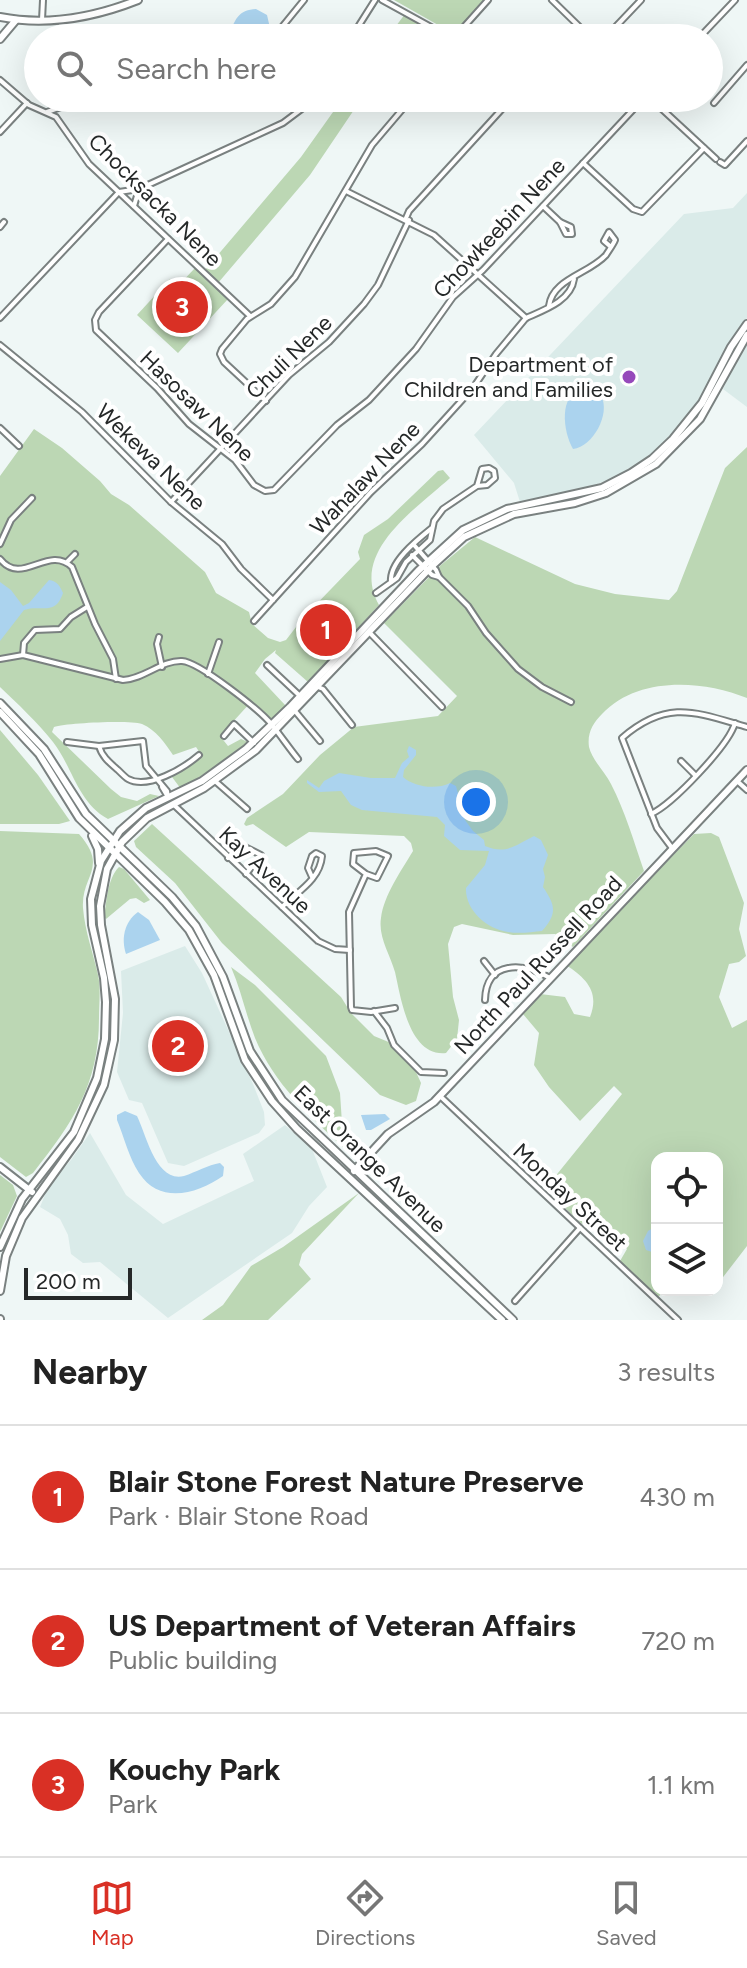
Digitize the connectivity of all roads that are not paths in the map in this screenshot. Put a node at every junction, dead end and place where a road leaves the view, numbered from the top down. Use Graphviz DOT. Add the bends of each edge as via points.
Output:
graph roads {
  1 [pos="43,0"];
  2 [pos="138,0"];
  3 [pos="304,0"];
  4 [pos="375,0"];
  5 [pos="382,0"];
  6 [pos="488,0"];
  7 [pos="552,0"];
  8 [pos="566,0"];
  9 [pos="641,0"];
  10 [pos="735,0"];
  11 [pos="559,7"];
  12 [pos="8,19"];
  13 [pos="42,20"];
  14 [pos="284,24"];
  15 [pos="360,24"];
  16 [pos="426,24"];
  17 [pos="465,24"];
  18 [pos="577,24"];
  19 [pos="618,24"];
  20 [pos="712,24"];
  21 [pos="3,36"];
  22 [pos="747,65"];
  23 [pos="0,80"];
  24 [pos="723,93"];
  25 [pos="24,100"];
  26 [pos="24,106"];
  27 [pos="47,112"];
  28 [pos="298,112"];
  29 [pos="400,112"];
  30 [pos="499,112"];
  31 [pos="633,112"];
  32 [pos="663,112"];
  33 [pos="0,132"];
  34 [pos="747,141"];
  35 [pos="704,148"];
  36 [pos="583,163"];
  37 [pos="139,189"];
  38 [pos="346,191"];
  39 [pos="119,192"];
  40 [pos="134,206"];
  41 [pos="543,206"];
  42 [pos="407,219"];
  43 [pos="560,222"];
  44 [pos="168,239"];
  45 [pos="611,247"];
  46 [pos="478,274"];
  47 [pos="574,279"];
  48 [pos="549,306"];
  49 [pos="250,316"];
  50 [pos="0,318"];
  51 [pos="526,318"];
  52 [pos="747,324"];
  53 [pos="747,335"];
  54 [pos="0,345"];
  55 [pos="734,348"];
  56 [pos="266,401"];
  57 [pos="0,428"];
  58 [pos="19,446"];
  59 [pos="220,450"];
  60 [pos="280,486"];
  61 [pos="477,486"];
  62 [pos="32,498"];
  63 [pos="171,502"];
  64 [pos="0,544"];
  65 [pos="416,547"];
  66 [pos="410,553"];
  67 [pos="75,554"];
  68 [pos="0,559"];
  69 [pos="67,562"];
  70 [pos="428,566"];
  71 [pos="391,582"];
  72 [pos="376,593"];
  73 [pos="273,600"];
  74 [pos="87,607"];
  75 [pos="254,621"];
  76 [pos="367,630"];
  77 [pos="159,637"];
  78 [pos="219,642"];
  79 [pos="23,655"];
  80 [pos="0,659"];
  81 [pos="267,665"];
  82 [pos="162,667"];
  83 [pos="208,674"];
  84 [pos="116,679"];
  85 [pos="321,685"];
  86 [pos="300,696"];
  87 [pos="571,702"];
  88 [pos="0,703"];
  89 [pos="442,707"];
  90 [pos="295,711"];
  91 [pos="0,712"];
  92 [pos="735,723"];
  93 [pos="352,725"];
  94 [pos="747,727"];
  95 [pos="274,729"];
  96 [pos="224,736"];
  97 [pos="320,741"];
  98 [pos="67,742"];
  99 [pos="254,743"];
  100 [pos="99,746"];
  101 [pos="199,755"];
  102 [pos="298,759"];
  103 [pos="681,761"];
  104 [pos="747,770"];
  105 [pos="695,775"];
  106 [pos="214,778"];
  107 [pos="155,779"];
  108 [pos="737,781"];
  109 [pos="747,790"];
  110 [pos="170,801"];
  111 [pos="247,809"];
  112 [pos="651,814"];
  113 [pos="83,823"];
  114 [pos="127,823"];
  115 [pos="100,828"];
  116 [pos="116,843"];
  117 [pos="108,847"];
  118 [pos="672,848"];
  119 [pos="115,854"];
  120 [pos="228,858"];
  121 [pos="128,867"];
  122 [pos="99,868"];
  123 [pos="246,874"];
  124 [pos="366,874"];
  125 [pos="105,875"];
  126 [pos="312,877"];
  127 [pos="282,907"];
  128 [pos="350,950"];
  129 [pos="484,961"];
  130 [pos="495,975"];
  131 [pos="550,978"];
  132 [pos="485,1000"];
  133 [pos="395,1008"];
  134 [pos="374,1011"];
  135 [pos="111,1020"];
  136 [pos="244,1036"];
  137 [pos="236,1040"];
  138 [pos="444,1073"];
  139 [pos="440,1096"];
  140 [pos="0,1167"];
  141 [pos="351,1174"];
  142 [pos="29,1189"];
  143 [pos="36,1195"];
  144 [pos="580,1228"];
  145 [pos="0,1247"];
  146 [pos="467,1277"];
  147 [pos="0,1291"];
  148 [pos="515,1301"];
  149 [pos="502,1320"];
  150 [pos="513,1320"];
  151 [pos="678,1320"];
  1 -- 13 [label="street"];
  2 -- 13 [label="street" via="86,16"];
  3 -- 14 [label="street"];
  4 -- 15 [label="street"];
  5 -- 16 [label="street"];
  6 -- 17 [label="street"];
  7 -- 11 [label="street"];
  8 -- 11 [label="street"];
  9 -- 19 [label="street"];
  10 -- 20 [label="street"];
  11 -- 18 [label="street"];
  12 -- 13 [label="street"];
  12 -- 21 [label="street"];
  22 -- 24 [label="street"];
  23 -- 25 [label="street, Chocksacka Nene"];
  26 -- 33 [label="street"];
  27 -- 39 [label="street, Chocksacka Nene"];
  28 -- 37 [label="street"];
  29 -- 38 [label="street" via="379,135"];
  30 -- 42 [label="street, Chuli Nene"];
  31 -- 36 [label="street, Chowkeebin Nene"];
  32 -- 35 [label="street"];
  34 -- 35 [label="street" via="725,165"];
  35 -- 36 [label="street" via="642,212"];
  36 -- 41 [label="street, Chowkeebin Nene"];
  37 -- 39 [label="street"];
  37 -- 40 [label="street"];
  38 -- 42 [label="street"];
  38 -- 49 [label="street" via="295,277 264,310"];
  39 -- 40 [label="street, Chocksacka Nene"];
  39 -- 50 [label="street"];
  40 -- 44 [label="street, Chocksacka Nene"];
  41 -- 43 [label="street"];
  41 -- 46 [label="street, Chowkeebin Nene"];
  42 -- 46 [label="street"];
  42 -- 56 [label="street, Chuli Nene" via="364,304"];
  44 -- 49 [label="street, Chocksacka Nene"];
  44 -- 59 [label="street, Hasosaw Nene" via="99,312 96,330"];
  45 -- 47 [label="street"];
  46 -- 51 [label="street"];
  46 -- 60 [label="street, Chowkeebin Nene" via="378,391 337,425"];
  47 -- 48 [label="street" via="565,296"];
  47 -- 48 [label="street" via="551,296"];
  48 -- 51 [label="street"];
  49 -- 56 [label="street" via="220,354"];
  51 -- 73 [label="street, Wahalaw Nene" via="473,388"];
  52 -- 55 [label="street"];
  53 -- 55 [label="street"];
  54 -- 63 [label="street, Wekewa Nene" via="82,412"];
  55 -- 70 [label="street" via="696,418 654,462 575,503 528,506 488,524"];
  56 -- 59 [label="street, Chuli Nene"];
  57 -- 58 [label="street"];
  59 -- 60 [label="street, Hasosaw Nene" via="258,488"];
  59 -- 63 [label="street, Chuli Nene"];
  61 -- 61 [label="street" via="482,469 494,471 493,481"];
  61 -- 65 [label="street" via="443,509 430,540"];
  62 -- 64 [label="street" via="11,520"];
  63 -- 73 [label="street, Wekewa Nene" via="213,536"];
  65 -- 66 [label="street"];
  65 -- 70 [label="street"];
  66 -- 70 [label="street"];
  66 -- 71 [label="street" via="402,573"];
  66 -- 71 [label="street" via="393,566"];
  67 -- 69 [label="street"];
  68 -- 69 [label="street" via="16,570 54,559"];
  69 -- 74 [label="street"];
  70 -- 76 [label="street"];
  70 -- 87 [label="street" via="518,669"];
  71 -- 72 [label="street"];
  73 -- 75 [label="street, Wahalaw Nene"];
  74 -- 79 [label="street" via="60,629 35,630 24,643"];
  74 -- 84 [label="street" via="113,659"];
  76 -- 85 [label="street"];
  76 -- 86 [label="street"];
  76 -- 89 [label="street"];
  77 -- 82 [label="street"];
  78 -- 83 [label="street"];
  79 -- 80 [label="street"];
  79 -- 84 [label="street"];
  81 -- 86 [label="street"];
  82 -- 83 [label="street" via="184,661"];
  82 -- 84 [label="street" via="134,679"];
  83 -- 95 [label="street"];
  85 -- 90 [label="street"];
  85 -- 93 [label="street"];
  86 -- 95 [label="street"];
  88 -- 115 [label="street, East Orange Avenue" via="40,743 78,804"];
  90 -- 95 [label="street"];
  90 -- 97 [label="street"];
  91 -- 113 [label="street, East Orange Avenue" via="39,754"];
  92 -- 94 [label="street"];
  92 -- 105 [label="street" via="728,740"];
  92 -- 112 [label="street" via="671,711 647,719 622,738"];
  95 -- 99 [label="street"];
  95 -- 102 [label="street"];
  95 -- 106 [label="street" via="250,755"];
  96 -- 99 [label="street" via="234,724"];
  98 -- 100 [label="street"];
  99 -- 106 [label="street"];
  100 -- 107 [label="street" via="128,779"];
  100 -- 107 [label="street" via="143,741 146,766"];
  101 -- 107 [label="street" via="183,769"];
  103 -- 105 [label="street"];
  104 -- 108 [label="street, North Paul Russell Road"];
  105 -- 112 [label="street"];
  106 -- 110 [label="street"];
  106 -- 111 [label="street"];
  107 -- 110 [label="street, Kay Avenue"];
  108 -- 109 [label="street"];
  108 -- 118 [label="street, North Paul Russell Road"];
  110 -- 114 [label="street" via="149,806"];
  110 -- 116 [label="street"];
  110 -- 120 [label="street, Kay Avenue"];
  112 -- 118 [label="street"];
  113 -- 117 [label="street, East Orange Avenue"];
  113 -- 122 [label="street" via="96,844"];
  114 -- 115 [label="street" via="115,831"];
  114 -- 116 [label="street"];
  115 -- 116 [label="street, East Orange Avenue"];
  116 -- 117 [label="street"];
  116 -- 119 [label="street"];
  116 -- 136 [label="street, East Orange Avenue" via="172,897 203,937"];
  117 -- 119 [label="street, East Orange Avenue"];
  117 -- 122 [label="street"];
  118 -- 131 [label="street, North Paul Russell Road"];
  119 -- 121 [label="street, East Orange Avenue"];
  119 -- 125 [label="street"];
  120 -- 123 [label="street, Kay Avenue"];
  120 -- 123 [label="street" via="243,846 261,855"];
  121 -- 125 [label="street" via="114,864"];
  121 -- 137 [label="street, East Orange Avenue" via="174,911 196,941"];
  122 -- 135 [label="street" via="91,918"];
  123 -- 127 [label="street, Kay Avenue"];
  124 -- 124 [label="street" via="377,878 388,856 354,853 353,864"];
  124 -- 128 [label="street" via="349,912"];
  125 -- 135 [label="street" via="100,919 112,976"];
  126 -- 126 [label="street" via="322,861 316,853 308,868"];
  126 -- 127 [label="street"];
  127 -- 128 [label="street, Kay Avenue" via="324,945"];
  128 -- 134 [label="street" via="352,1010"];
  129 -- 130 [label="street"];
  130 -- 131 [label="street" via="524,967"];
  130 -- 132 [label="street"];
  131 -- 139 [label="street, North Paul Russell Road"];
  133 -- 134 [label="street"];
  134 -- 138 [label="street" via="394,1045 421,1072"];
  135 -- 142 [label="street" via="83,1114"];
  135 -- 143 [label="street" via="109,1066 90,1119"];
  136 -- 137 [label="street"];
  136 -- 141 [label="street, East Orange Avenue" via="282,1100"];
  137 -- 141 [label="street, East Orange Avenue" via="272,1101"];
  139 -- 141 [label="street, North Paul Russell Road" via="388,1134"];
  139 -- 144 [label="street, Monday Street"];
  140 -- 142 [label="street"];
  141 -- 146 [label="street, East Orange Avenue"];
  142 -- 143 [label="street"];
  142 -- 145 [label="street"];
  143 -- 147 [label="street" via="15,1230"];
  144 -- 148 [label="street"];
  144 -- 151 [label="street, Monday Street"];
  146 -- 149 [label="street, East Orange Avenue"];
  146 -- 150 [label="street, East Orange Avenue"];
}
